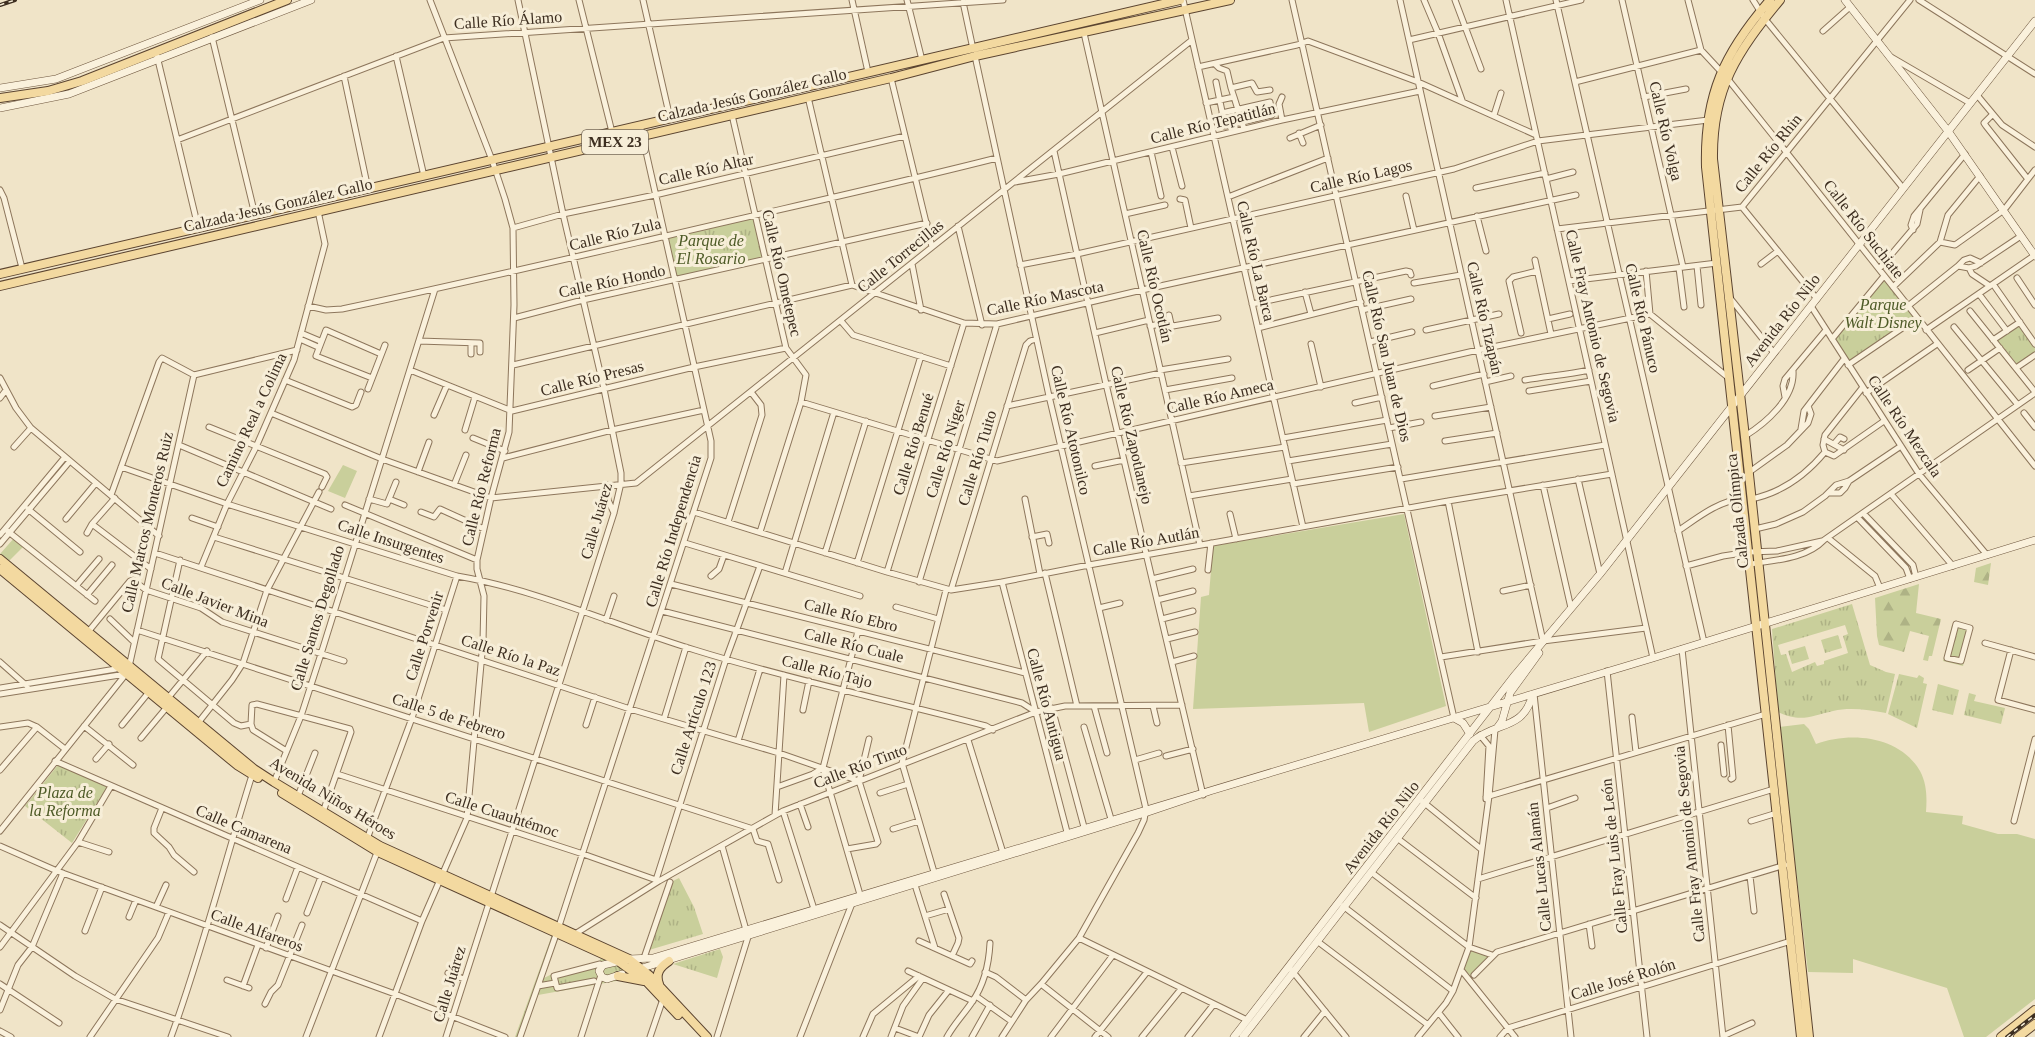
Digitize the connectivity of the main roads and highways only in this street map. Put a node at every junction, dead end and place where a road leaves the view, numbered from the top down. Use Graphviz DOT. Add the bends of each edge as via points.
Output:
graph roads {
  1 [pos="260,0"];
  2 [pos="287,0"];
  3 [pos="310,0"];
  4 [pos="1182,0"];
  5 [pos="1230,0"];
  6 [pos="1770,0"];
  7 [pos="1780,0"];
  8 [pos="1845,0"];
  9 [pos="1762,15"];
  10 [pos="2035,21"];
  11 [pos="212,33"];
  12 [pos="974,52"];
  13 [pos="157,55"];
  14 [pos="889,68"];
  15 [pos="1724,75"];
  16 [pos="865,84"];
  17 [pos="0,88"];
  18 [pos="0,98"];
  19 [pos="0,108"];
  20 [pos="1948,131"];
  21 [pos="1715,210"];
  22 [pos="229,221"];
  23 [pos="247,228"];
  24 [pos="2035,255"];
  25 [pos="0,274"];
  26 [pos="0,286"];
  27 [pos="1740,396"];
  28 [pos="1734,404"];
  29 [pos="1747,499"];
  30 [pos="2035,540"];
  31 [pos="1753,553"];
  32 [pos="0,559"];
  33 [pos="0,569"];
  34 [pos="1761,625"];
  35 [pos="1547,639"];
  36 [pos="125,670"];
  37 [pos="1534,694"];
  38 [pos="1508,702"];
  39 [pos="167,703"];
  40 [pos="1492,706"];
  41 [pos="1454,718"];
  42 [pos="1495,730"];
  43 [pos="1470,734"];
  44 [pos="253,771"];
  45 [pos="1422,801"];
  46 [pos="1146,811"];
  47 [pos="379,849"];
  48 [pos="1382,853"];
  49 [pos="1003,855"];
  50 [pos="1786,865"];
  51 [pos="859,898"];
  52 [pos="1341,905"];
  53 [pos="558,930"];
  54 [pos="747,933"];
  55 [pos="629,959"];
  56 [pos="618,961"];
  57 [pos="669,961"];
  58 [pos="1292,969"];
  59 [pos="638,970"];
  60 [pos="618,975"];
  61 [pos="647,982"];
  62 [pos="660,987"];
  63 [pos="2035,1010"];
  64 [pos="2035,1025"];
  65 [pos="699,1037"];
  66 [pos="707,1037"];
  67 [pos="1234,1037"];
  68 [pos="1243,1037"];
  69 [pos="1801,1037"];
  70 [pos="1809,1037"];
  71 [pos="2001,1037"];
  72 [pos="2018,1037"];
  1 -- 17 [label="main road" via="59,78"];
  2 -- 11 [label="main road"];
  3 -- 11 [label="main road"];
  4 -- 12 [label="main road, Calzada Jesús González Gallo / MEX 23"];
  5 -- 12 [label="main road, Calzada Jesús González Gallo / MEX 23" via="1084,33"];
  6 -- 9 [label="main road, Calzada Olímpica"];
  7 -- 9 [label="main road, Calzada Olímpica"];
  8 -- 20 [label="main road"];
  9 -- 15 [label="main road, Calzada Olímpica" via="1736,43"];
  10 -- 20 [label="main road, Avenida Río Nilo"];
  11 -- 13 [label="main road"];
  12 -- 14 [label="main road, Calzada Jesús González Gallo / MEX 23"];
  12 -- 16 [label="main road, Calzada Jesús González Gallo / MEX 23"];
  13 -- 18 [label="main road" via="68,86"];
  13 -- 19 [label="main road" via="69,94"];
  14 -- 16 [label="main road"];
  14 -- 22 [label="main road, Calzada Jesús González Gallo / MEX 23"];
  15 -- 21 [label="main road, Calzada Olímpica" via="1713,138"];
  15 -- 21 [label="main road, Calzada Olímpica" via="1708,120 1706,166"];
  16 -- 23 [label="main road, Calzada Jesús González Gallo / MEX 23"];
  20 -- 24 [label="main road"];
  20 -- 27 [label="main road, Avenida Río Nilo"];
  21 -- 27 [label="main road, Calzada Olímpica"];
  21 -- 28 [label="main road, Calzada Olímpica" via="1717,263"];
  22 -- 23 [label="main road"];
  22 -- 25 [label="main road, Calzada Jesús González Gallo / MEX 23"];
  23 -- 26 [label="main road, Calzada Jesús González Gallo / MEX 23"];
  27 -- 28 [label="main road, Avenida Río Nilo"];
  27 -- 29 [label="main road, Calzada Olímpica"];
  28 -- 29 [label="main road, Calzada Olímpica"];
  28 -- 35 [label="main road, Avenida Río Nilo"];
  29 -- 31 [label="main road, Calzada Olímpica"];
  29 -- 31 [label="main road, Calzada Olímpica" via="1755,529"];
  30 -- 34 [label="main road"];
  31 -- 34 [label="main road, Calzada Olímpica"];
  32 -- 36 [label="main road, Avenida Niños Héroes" via="88,632"];
  33 -- 36 [label="main road, Avenida Niños Héroes"];
  34 -- 37 [label="main road"];
  34 -- 50 [label="main road, Calzada Olímpica"];
  34 -- 50 [label="main road, Calzada Olímpica" via="1766,714"];
  35 -- 38 [label="main road, Avenida Río Nilo"];
  35 -- 40 [label="main road, Avenida Río Nilo"];
  36 -- 39 [label="main road, Avenida Niños Héroes"];
  36 -- 39 [label="main road, Avenida Niños Héroes"];
  37 -- 38 [label="main road"];
  37 -- 42 [label="main road" via="1522,716"];
  38 -- 40 [label="main road"];
  38 -- 42 [label="main road, Avenida Río Nilo"];
  39 -- 44 [label="main road, Avenida Niños Héroes" via="198,723"];
  39 -- 44 [label="main road, Avenida Niños Héroes" via="237,765"];
  40 -- 41 [label="main road"];
  40 -- 43 [label="main road, Avenida Río Nilo"];
  41 -- 43 [label="main road"];
  41 -- 46 [label="main road"];
  42 -- 45 [label="main road, Avenida Río Nilo" via="1473,741"];
  43 -- 45 [label="main road, Avenida Río Nilo"];
  44 -- 47 [label="main road, Avenida Niños Héroes"];
  44 -- 47 [label="main road, Avenida Niños Héroes"];
  45 -- 48 [label="main road, Avenida Río Nilo"];
  45 -- 48 [label="main road, Avenida Río Nilo"];
  46 -- 49 [label="main road"];
  46 -- 49 [label="main road" via="1067,832"];
  47 -- 53 [label="main road, Avenida Niños Héroes"];
  48 -- 52 [label="main road, Avenida Río Nilo"];
  48 -- 52 [label="main road, Avenida Río Nilo" via="1371,872"];
  49 -- 51 [label="main road" via="934,872"];
  49 -- 51 [label="main road" via="915,885"];
  50 -- 69 [label="main road, Calzada Olímpica"];
  50 -- 70 [label="main road, Calzada Olímpica"];
  51 -- 54 [label="main road"];
  51 -- 54 [label="main road" via="851,905"];
  52 -- 58 [label="main road, Avenida Río Nilo"];
  52 -- 58 [label="main road, Avenida Río Nilo"];
  53 -- 55 [label="main road, Avenida Niños Héroes"];
  53 -- 56 [label="main road, Avenida Niños Héroes"];
  54 -- 55 [label="main road" via="653,958"];
  54 -- 57 [label="main road"];
  55 -- 56 [label="main road"];
  55 -- 59 [label="main road, Avenida Niños Héroes"];
  56 -- 59 [label="main road, Avenida Niños Héroes"];
  56 -- 60 [label="main road" via="599,971 607,979"];
  57 -- 59 [label="main road"];
  57 -- 62 [label="main road" via="658,973"];
  58 -- 67 [label="main road, Avenida Río Nilo"];
  58 -- 68 [label="main road, Avenida Río Nilo"];
  59 -- 60 [label="main road"];
  59 -- 61 [label="main road, Avenida Niños Héroes"];
  59 -- 62 [label="main road, Avenida Niños Héroes"];
  60 -- 61 [label="main road"];
  61 -- 65 [label="main road, Avenida Niños Héroes"];
  62 -- 66 [label="main road, Avenida Niños Héroes"];
  63 -- 71 [label="main road"];
  64 -- 72 [label="main road"];
}
